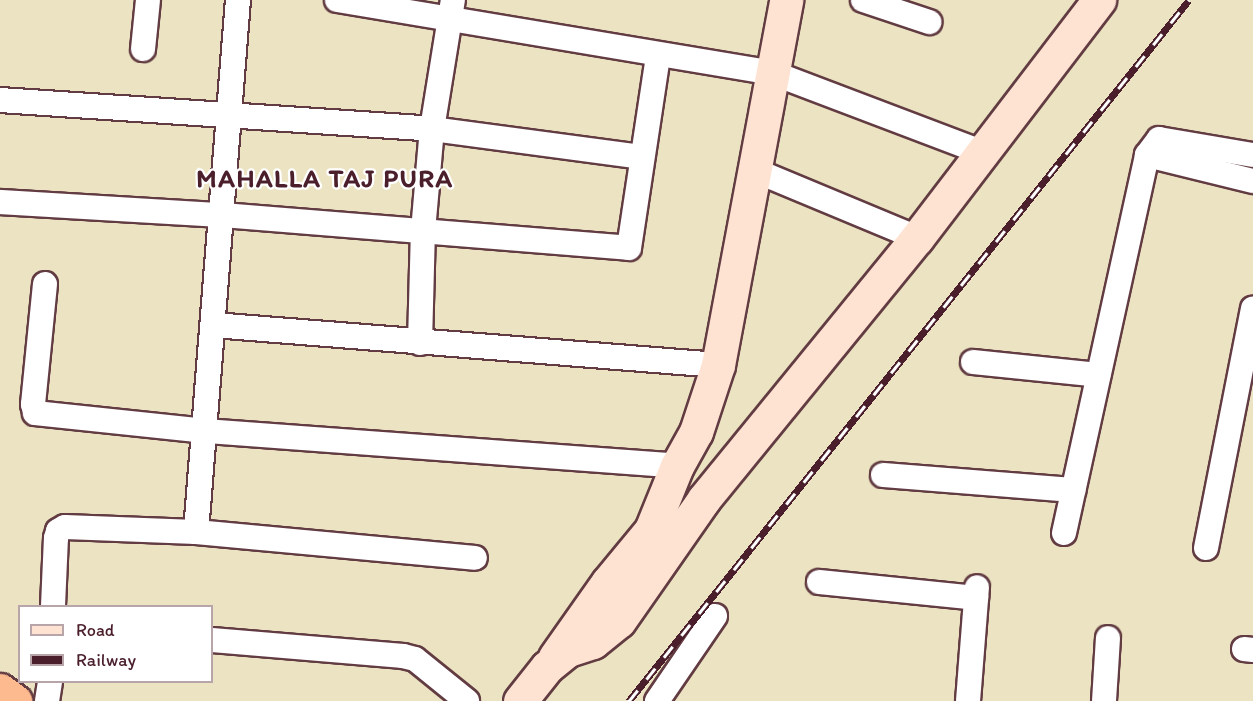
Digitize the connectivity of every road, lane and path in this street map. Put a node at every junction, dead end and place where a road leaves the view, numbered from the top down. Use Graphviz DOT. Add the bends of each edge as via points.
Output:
graph roads {
  1 [pos="148,0"];
  2 [pos="238,0"];
  3 [pos="337,0"];
  4 [pos="786,0"];
  5 [pos="863,0"];
  6 [pos="1100,0"];
  7 [pos="451,10"];
  8 [pos="929,22"];
  9 [pos="143,49"];
  10 [pos="658,56"];
  11 [pos="773,73"];
  12 [pos="0,100"];
  13 [pos="229,116"];
  14 [pos="432,129"];
  15 [pos="1153,147"];
  16 [pos="981,152"];
  17 [pos="1253,155"];
  18 [pos="642,157"];
  19 [pos="754,170"];
  20 [pos="1253,181"];
  21 [pos="0,202"];
  22 [pos="222,215"];
  23 [pos="423,231"];
  24 [pos="917,238"];
  25 [pos="45,284"];
  26 [pos="1253,309"];
  27 [pos="213,325"];
  28 [pos="420,343"];
  29 [pos="974,362"];
  30 [pos="718,365"];
  31 [pos="1098,375"];
  32 [pos="206,431"];
  33 [pos="677,466"];
  34 [pos="883,475"];
  35 [pos="1073,490"];
  36 [pos="196,532"];
  37 [pos="1064,533"];
  38 [pos="1206,549"];
  39 [pos="475,558"];
  40 [pos="819,582"];
  41 [pos="53,605"];
  42 [pos="715,616"];
  43 [pos="1108,638"];
  44 [pos="213,640"];
  45 [pos="547,667"];
  46 [pos="50,683"];
  47 [pos="0,690"];
  48 [pos="15,701"];
  49 [pos="47,701"];
  50 [pos="467,701"];
  51 [pos="520,701"];
  52 [pos="657,701"];
  53 [pos="968,701"];
  54 [pos="1104,701"];
  1 -- 9 [label="street"];
  2 -- 13 [label="street"];
  3 -- 7 [label="street"];
  4 -- 11 [label="street"];
  5 -- 8 [label="street"];
  6 -- 16 [label="street"];
  7 -- 10 [label="street"];
  7 -- 14 [label="street"];
  10 -- 11 [label="street"];
  10 -- 18 [label="street"];
  11 -- 16 [label="street"];
  11 -- 19 [label="street"];
  12 -- 13 [label="street"];
  13 -- 14 [label="street"];
  13 -- 22 [label="street"];
  14 -- 18 [label="street"];
  14 -- 23 [label="street"];
  15 -- 17 [label="street"];
  15 -- 20 [label="street"];
  15 -- 31 [label="street"];
  16 -- 24 [label="street"];
  18 -- 23 [label="street" via="629,248"];
  19 -- 24 [label="street"];
  19 -- 30 [label="street"];
  21 -- 22 [label="street"];
  22 -- 23 [label="street"];
  22 -- 27 [label="street"];
  23 -- 28 [label="street"];
  24 -- 45 [label="street" via="704,499 619,621 593,642 568,650"];
  25 -- 32 [label="street" via="35,413"];
  26 -- 38 [label="street"];
  27 -- 28 [label="street"];
  27 -- 32 [label="street"];
  28 -- 30 [label="street"];
  29 -- 31 [label="street"];
  30 -- 33 [label="street" via="696,432"];
  31 -- 35 [label="street"];
  32 -- 33 [label="street"];
  32 -- 36 [label="street"];
  33 -- 45 [label="street" via="651,530"];
  34 -- 35 [label="street"];
  35 -- 37 [label="street"];
  36 -- 39 [label="street"];
  36 -- 41 [label="street" via="65,527 58,531"];
  40 -- 53 [label="street" via="977,592"];
  42 -- 52 [label="street"];
  43 -- 54 [label="street"];
  44 -- 50 [label="street" via="403,656 415,659"];
  45 -- 51 [label="street"];
  46 -- 49 [label="street"];
  47 -- 48 [label="highway"];
}
